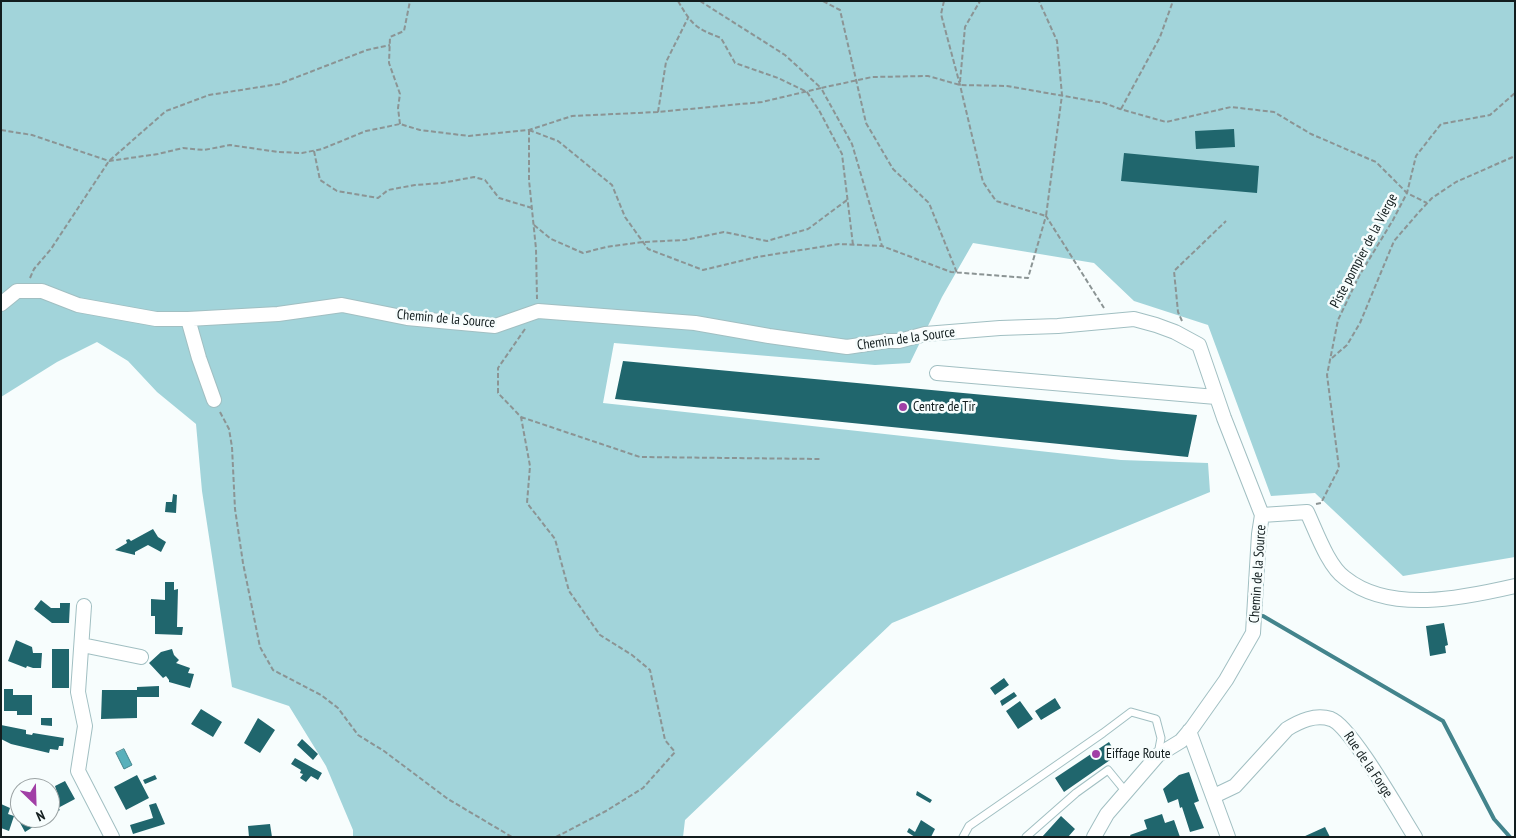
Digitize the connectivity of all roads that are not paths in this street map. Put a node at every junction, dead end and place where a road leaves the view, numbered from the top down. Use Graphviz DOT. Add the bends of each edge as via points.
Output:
graph roads {
  1 [pos="1,304"];
  2 [pos="188,319"];
  3 [pos="938,373"];
  4 [pos="1216,397"];
  5 [pos="214,400"];
  6 [pos="1262,515"];
  7 [pos="1515,586"];
  8 [pos="84,606"];
  9 [pos="82,645"];
  10 [pos="141,656"];
  11 [pos="1189,731"];
  12 [pos="1158,754"];
  13 [pos="1126,792"];
  14 [pos="1214,796"];
  15 [pos="112,837"];
  16 [pos="963,837"];
  17 [pos="1026,837"];
  18 [pos="1094,837"];
  19 [pos="1228,837"];
  20 [pos="1416,837"];
  1 -- 2 [label="street, Chemin de la Source" via="17,291 42,291 78,305 156,319"];
  2 -- 4 [label="street, Chemin de la Source" via="278,314 342,305 407,318 495,326 538,311 695,323 847,347 899,342 925,334 1134,320 1175,332 1199,345"];
  2 -- 5 [label="street"];
  3 -- 4 [label="street"];
  4 -- 6 [label="street, Chemin de la Source"];
  6 -- 7 [label="street" via="1308,512 1325,552 1344,578 1377,596 1424,600 1482,594"];
  6 -- 11 [label="street, Chemin de la Source" via="1254,633 1226,680"];
  8 -- 9 [label="street"];
  9 -- 10 [label="street"];
  9 -- 15 [label="street" via="78,692 85,726 78,771"];
  11 -- 12 [label="street, Chemin de la Source" via="1181,741"];
  11 -- 14 [label="street"];
  12 -- 13 [label="street, Chemin de la Source"];
  12 -- 16 [label="lane" via="1161,738 1156,719 1132,712 969,826"];
  13 -- 17 [label="lane" via="1108,770"];
  13 -- 18 [label="street, Chemin de la Source" via="1107,814"];
  14 -- 19 [label="street"];
  14 -- 20 [label="street, Rue de la Forge" via="1235,786 1287,729 1309,719 1331,720 1356,743"];
}
